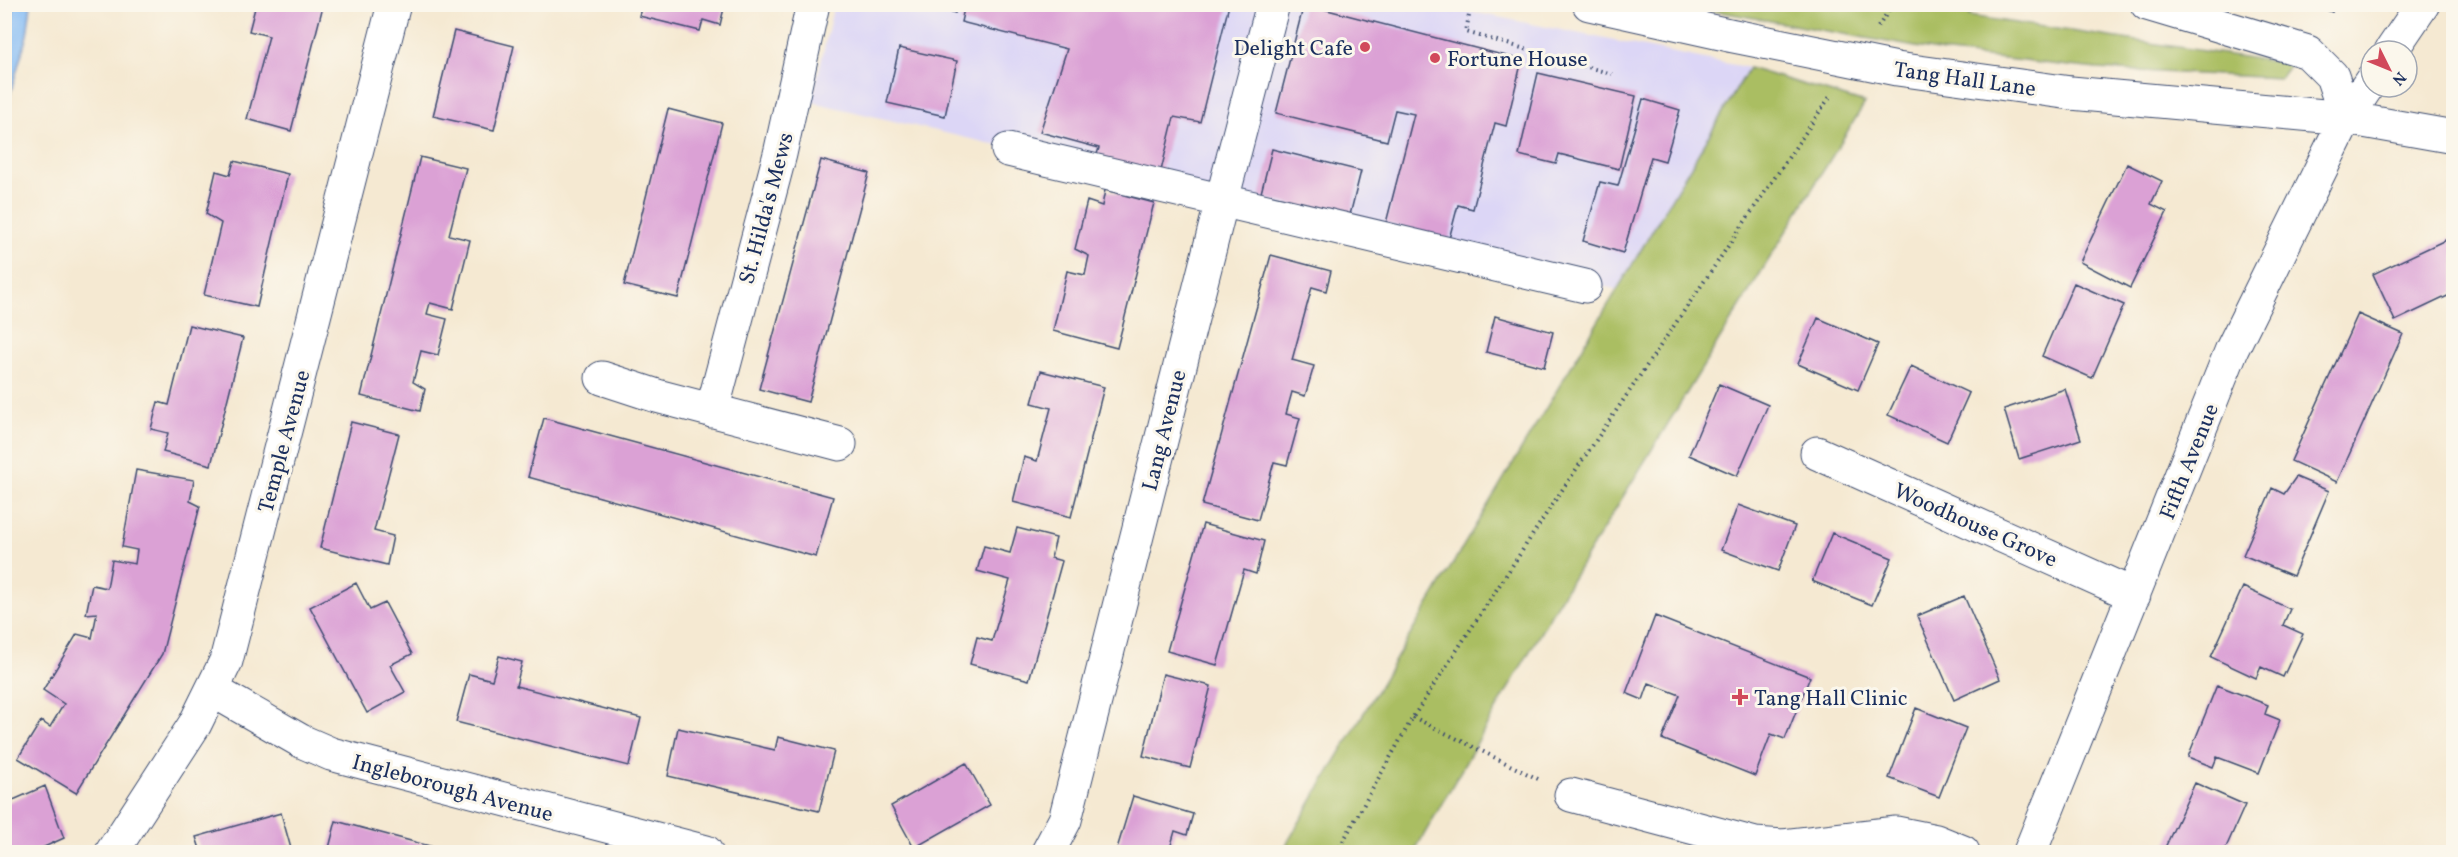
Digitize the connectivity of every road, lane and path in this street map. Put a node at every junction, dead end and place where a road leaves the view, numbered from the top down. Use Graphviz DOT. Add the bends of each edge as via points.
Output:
graph roads {
  1 [pos="394,4"];
  2 [pos="813,4"];
  3 [pos="1274,4"];
  4 [pos="1471,4"];
  5 [pos="1589,4"];
  6 [pos="1893,4"];
  7 [pos="2147,4"];
  8 [pos="2423,4"];
  9 [pos="1873,34"];
  10 [pos="2399,39"];
  11 [pos="1612,74"];
  12 [pos="1833,92"];
  13 [pos="2359,99"];
  14 [pos="2346,118"];
  15 [pos="2454,137"];
  16 [pos="1008,150"];
  17 [pos="1222,200"];
  18 [pos="1586,286"];
  19 [pos="602,378"];
  20 [pos="712,411"];
  21 [pos="840,444"];
  22 [pos="1817,453"];
  23 [pos="2134,595"];
  24 [pos="212,690"];
  25 [pos="1413,717"];
  26 [pos="1571,795"];
  27 [pos="112,852"];
  28 [pos="706,852"];
  29 [pos="1048,852"];
  30 [pos="1337,852"];
  31 [pos="1963,852"];
  32 [pos="2030,852"];
  1 -- 24 [label="street, Temple Avenue" via="226,660"];
  2 -- 20 [label="street, St. Hilda's Mews" via="780,154"];
  3 -- 17 [label="street, Lang Avenue"];
  4 -- 11 [label="path" via="1466,32"];
  5 -- 14 [label="street, Tang Hall Lane, bridge" via="1897,69 2071,93"];
  6 -- 9 [label="path"];
  7 -- 14 [label="street" via="2307,52 2332,76"];
  8 -- 10 [label="street"];
  12 -- 25 [label="path"];
  13 -- 14 [label="street, Fifth Avenue"];
  14 -- 15 [label="street, Tang Hall Lane"];
  14 -- 23 [label="street, Fifth Avenue" via="2232,349"];
  16 -- 17 [label="street"];
  17 -- 18 [label="street"];
  17 -- 29 [label="street, Lang Avenue" via="1065,820"];
  19 -- 20 [label="street"];
  20 -- 21 [label="street"];
  22 -- 23 [label="street, Woodhouse Grove"];
  23 -- 32 [label="street, Fifth Avenue"];
  24 -- 27 [label="street, Temple Avenue" via="195,724"];
  24 -- 28 [label="street, Ingleborough Avenue" via="331,754"];
  25 -- 26 [label="path"];
  25 -- 30 [label="path"];
  26 -- 31 [label="street" via="1755,844 1783,846 1896,833 1936,841"];
}
